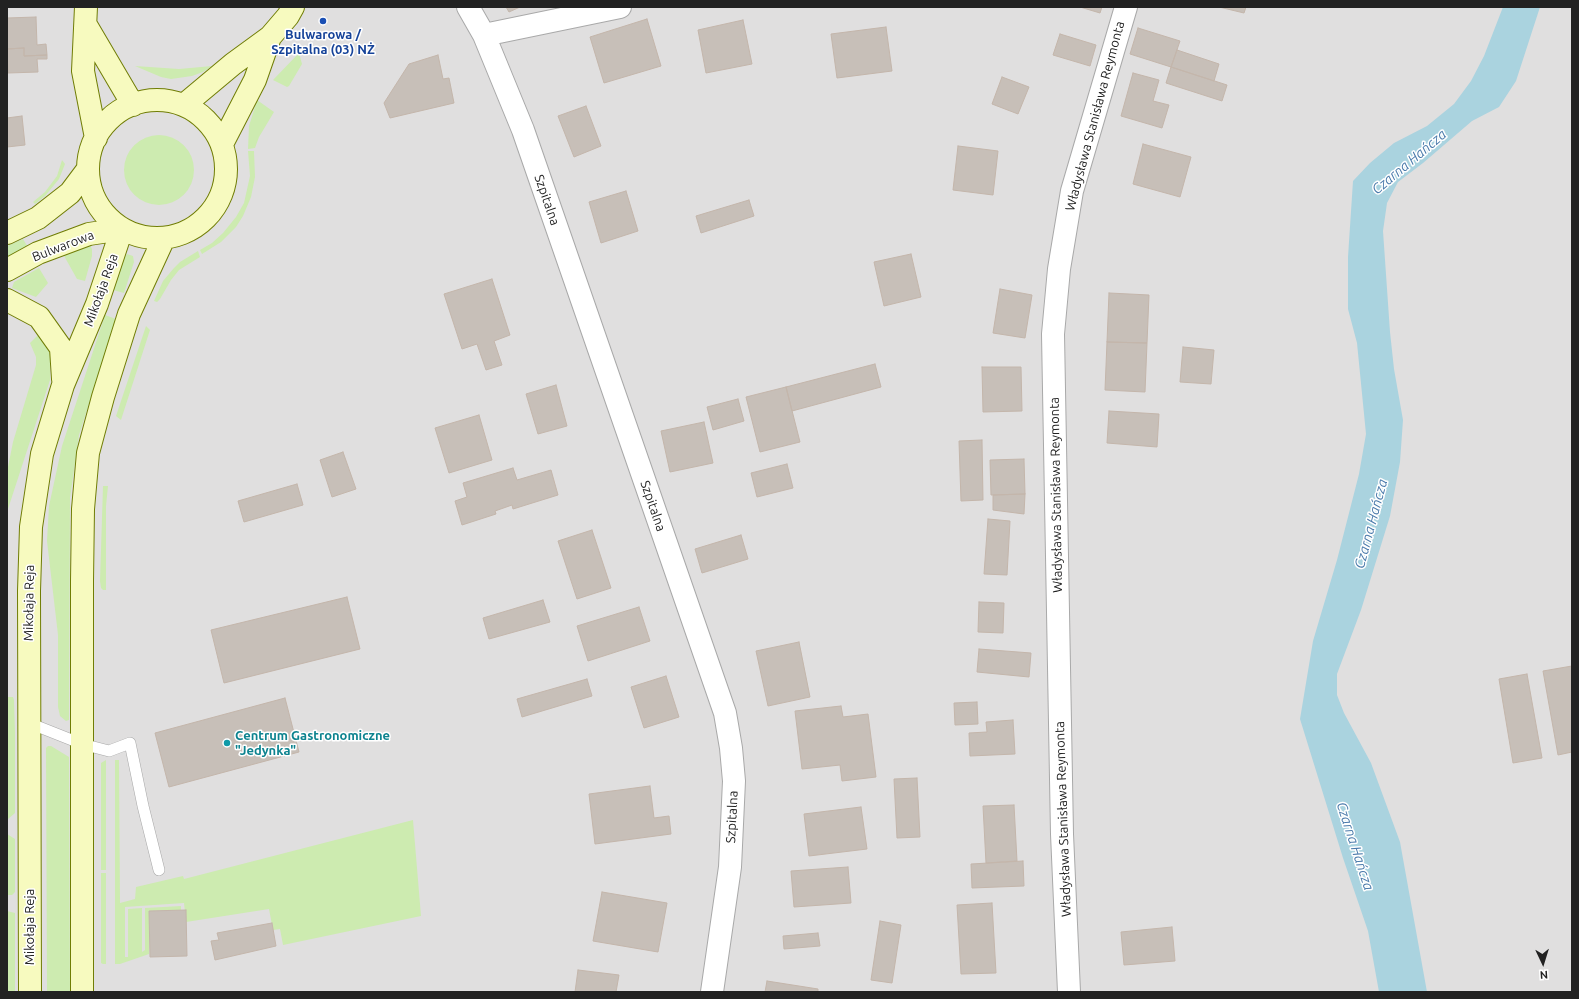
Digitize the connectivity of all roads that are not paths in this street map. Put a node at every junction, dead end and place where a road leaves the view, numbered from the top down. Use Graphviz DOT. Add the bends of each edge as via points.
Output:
graph roads {
  1 [pos="293,7"];
  2 [pos="468,7"];
  3 [pos="620,7"];
  4 [pos="1126,7"];
  5 [pos="86,16"];
  6 [pos="484,35"];
  7 [pos="270,37"];
  8 [pos="133,105"];
  9 [pos="184,105"];
  10 [pos="96,138"];
  11 [pos="222,144"];
  12 [pos="88,169"];
  13 [pos="122,228"];
  14 [pos="7,233"];
  15 [pos="164,238"];
  16 [pos="7,270"];
  17 [pos="7,300"];
  18 [pos="63,385"];
  19 [pos="29,723"];
  20 [pos="82,744"];
  21 [pos="159,870"];
  22 [pos="30,992"];
  23 [pos="82,992"];
  24 [pos="712,992"];
  25 [pos="1069,992"];
  1 -- 7 [label="street"];
  2 -- 6 [label="street, Szpitalna"];
  3 -- 6 [label="street"];
  4 -- 25 [label="street, Władysława Stanisława Reymonta" via="1072,191 1059,269 1053,334 1061,826"];
  5 -- 8 [label="street"];
  5 -- 10 [label="street" via="83,71"];
  6 -- 24 [label="street, Szpitalna" via="523,130 725,713 734,780 730,867"];
  7 -- 9 [label="street"];
  7 -- 11 [label="street" via="255,80"];
  8 -- 9 [label="street" via="150,100"];
  8 -- 10 [label="street" via="105,124"];
  9 -- 11 [label="street" via="200,115 213,128"];
  10 -- 12 [label="street" via="90,153"];
  11 -- 15 [label="street" via="226,165 225,186 216,205 203,222 184,233"];
  12 -- 13 [label="street" via="91,190 100,208"];
  12 -- 14 [label="street" via="70,193 38,218"];
  13 -- 15 [label="street" via="142,237"];
  13 -- 16 [label="street, Bulwarowa" via="89,234 38,253"];
  13 -- 18 [label="street, Mikołaja Reja" via="98,304"];
  15 -- 20 [label="street" via="129,314 88,454 83,508"];
  17 -- 18 [label="street" via="39,317 61,348"];
  18 -- 19 [label="street, Mikołaja Reja" via="42,454 31,527"];
  19 -- 20 [label="lane"];
  19 -- 22 [label="street, Mikołaja Reja"];
  20 -- 21 [label="lane" via="109,751 130,743"];
  20 -- 23 [label="street"];
}
